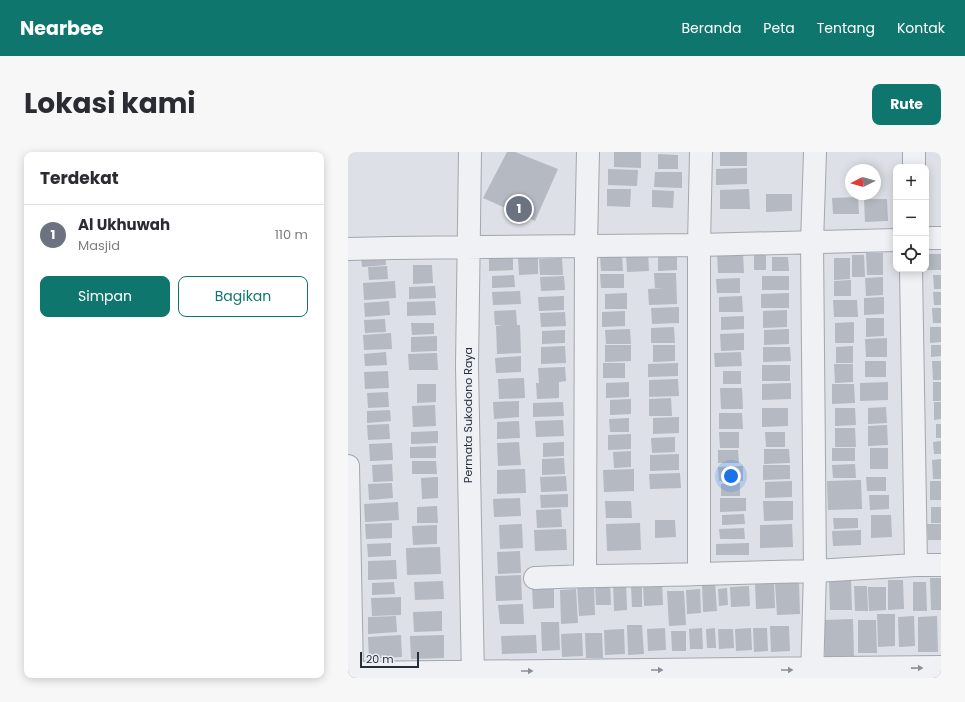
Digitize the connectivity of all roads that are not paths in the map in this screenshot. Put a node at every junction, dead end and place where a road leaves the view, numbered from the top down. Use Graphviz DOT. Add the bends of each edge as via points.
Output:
graph roads {
  1 [pos="470,152"];
  2 [pos="588,152"];
  3 [pos="701,152"];
  4 [pos="815,152"];
  5 [pos="914,152"];
  6 [pos="914,164"];
  7 [pos="929,238"];
  8 [pos="941,238"];
  9 [pos="893,240"];
  10 [pos="812,243"];
  11 [pos="699,245"];
  12 [pos="586,246"];
  13 [pos="469,247"];
  14 [pos="348,249"];
  15 [pos="911,272"];
  16 [pos="348,466"];
  17 [pos="916,565"];
  18 [pos="941,566"];
  19 [pos="815,571"];
  20 [pos="699,574"];
  21 [pos="585,576"];
  22 [pos="535,578"];
  23 [pos="941,668"];
  24 [pos="350,673"];
  25 [pos="812,674"];
  26 [pos="473,675"];
  1 -- 13 [label="street, Permata Sukodono Raya"];
  2 -- 12 [label="street"];
  3 -- 11 [label="street"];
  4 -- 10 [label="street"];
  5 -- 6 [label="street"];
  7 -- 8 [label="street"];
  9 -- 10 [label="street"];
  10 -- 11 [label="street"];
  10 -- 19 [label="street"];
  11 -- 12 [label="street"];
  11 -- 20 [label="street"];
  12 -- 13 [label="street"];
  12 -- 21 [label="street"];
  13 -- 14 [label="street"];
  13 -- 26 [label="street, Permata Sukodono Raya" via="467,366"];
  15 -- 17 [label="street"];
  16 -- 24 [label="street"];
  17 -- 18 [label="street"];
  17 -- 19 [label="street"];
  19 -- 20 [label="street"];
  19 -- 25 [label="street"];
  20 -- 21 [label="street"];
  21 -- 22 [label="street"];
  25 -- 23 [label="street, one-way"];
  24 -- 26 [label="street"];
  26 -- 25 [label="street, one-way"];
}
